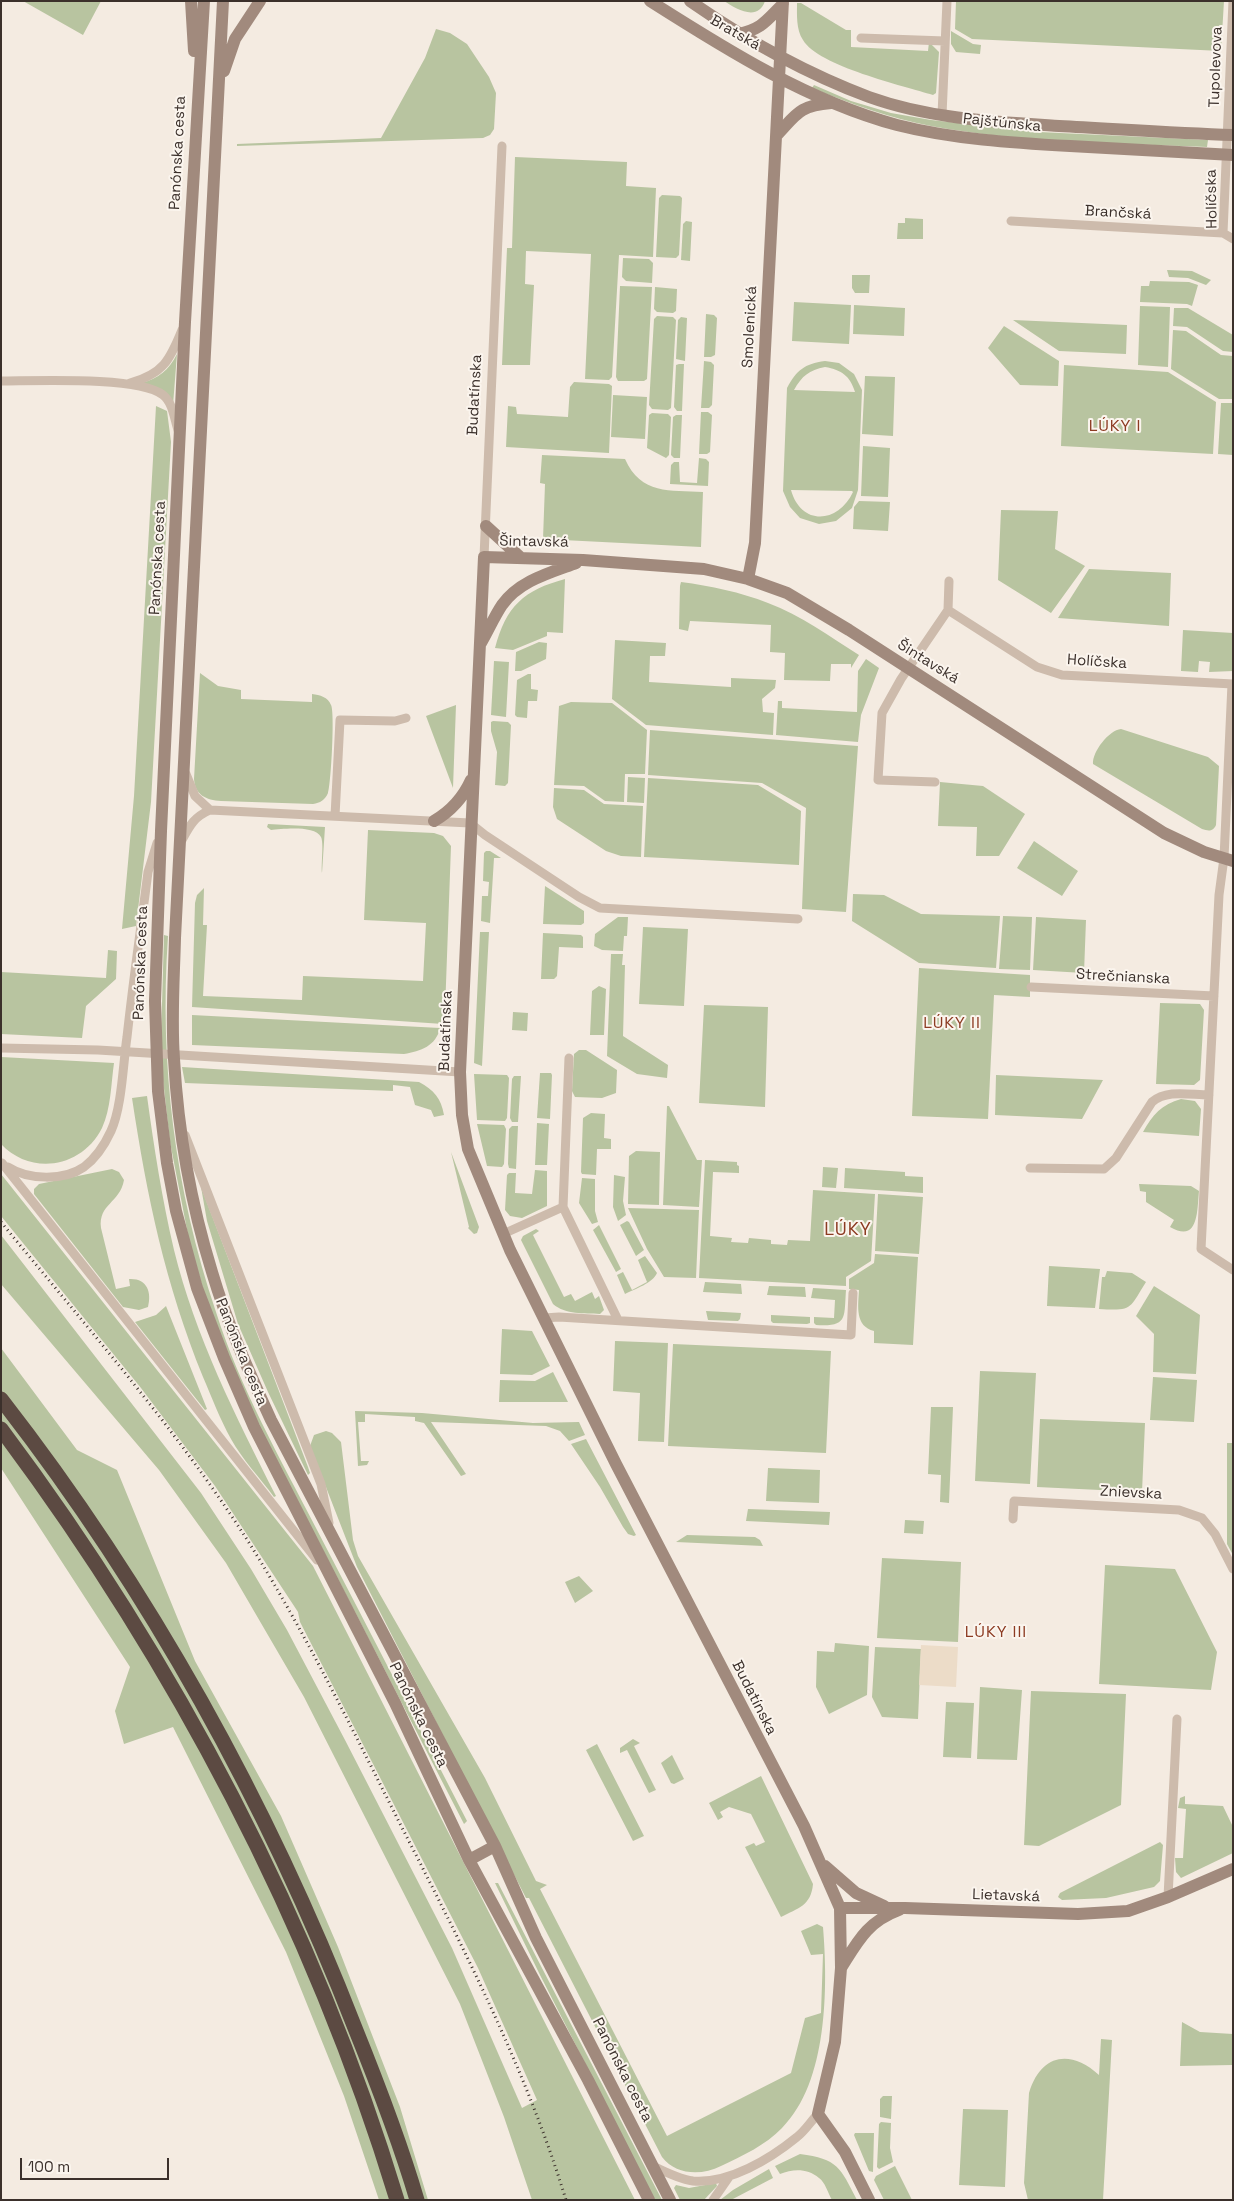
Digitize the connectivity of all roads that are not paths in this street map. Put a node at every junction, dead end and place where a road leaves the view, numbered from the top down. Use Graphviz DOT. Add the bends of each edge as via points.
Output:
graph roads {
  1 [pos="191,1"];
  2 [pos="204,1"];
  3 [pos="223,1"];
  4 [pos="260,1"];
  5 [pos="650,1"];
  6 [pos="690,1"];
  7 [pos="947,1"];
  8 [pos="1233,1"];
  9 [pos="783,2"];
  10 [pos="738,34"];
  11 [pos="861,38"];
  12 [pos="945,41"];
  13 [pos="780,56"];
  14 [pos="779,77"];
  15 [pos="219,88"];
  16 [pos="197,103"];
  17 [pos="831,103"];
  18 [pos="942,115"];
  19 [pos="1230,135"];
  20 [pos="776,136"];
  21 [pos="502,146"];
  22 [pos="1229,155"];
  23 [pos="1011,221"];
  24 [pos="1223,233"];
  25 [pos="1233,239"];
  26 [pos="185,322"];
  27 [pos="1,381"];
  28 [pos="128,384"];
  29 [pos="180,435"];
  30 [pos="486,526"];
  31 [pos="484,558"];
  32 [pos="521,558"];
  33 [pos="583,560"];
  34 [pos="748,578"];
  35 [pos="949,581"];
  36 [pos="511,594"];
  37 [pos="948,610"];
  38 [pos="480,645"];
  39 [pos="905,674"];
  40 [pos="1232,684"];
  41 [pos="406,718"];
  42 [pos="184,768"];
  43 [pos="473,776"];
  44 [pos="935,782"];
  45 [pos="210,810"];
  46 [pos="335,816"];
  47 [pos="434,821"];
  48 [pos="470,823"];
  49 [pos="161,831"];
  50 [pos="179,844"];
  51 [pos="1228,859"];
  52 [pos="798,919"];
  53 [pos="1031,986"];
  54 [pos="1214,996"];
  55 [pos="1,1048"];
  56 [pos="569,1058"];
  57 [pos="460,1072"];
  58 [pos="1209,1096"];
  59 [pos="182,1128"];
  60 [pos="2,1162"];
  61 [pos="1030,1168"];
  62 [pos="563,1207"];
  63 [pos="503,1234"];
  64 [pos="1233,1270"];
  65 [pos="853,1293"];
  66 [pos="544,1318"];
  67 [pos="618,1320"];
  68 [pos="1,1399"];
  69 [pos="1,1429"];
  70 [pos="1014,1519"];
  71 [pos="332,1538"];
  72 [pos="1233,1570"];
  73 [pos="330,1577"];
  74 [pos="1177,1719"];
  75 [pos="495,1846"];
  76 [pos="818,1858"];
  77 [pos="469,1860"];
  78 [pos="1233,1869"];
  79 [pos="1168,1897"];
  80 [pos="840,1908"];
  81 [pos="886,1908"];
  82 [pos="905,1908"];
  83 [pos="841,1968"];
  84 [pos="818,2114"];
  85 [pos="653,2166"];
  86 [pos="729,2178"];
  87 [pos="397,2200"];
  88 [pos="417,2200"];
  89 [pos="649,2200"];
  90 [pos="670,2200"];
  91 [pos="713,2200"];
  92 [pos="870,2200"];
  1 -- 16 [label="main road"];
  2 -- 16 [label="main road, Panónska cesta"];
  3 -- 15 [label="main road, Panónska cesta"];
  4 -- 15 [label="main road" via="235,39"];
  5 -- 14 [label="main road, Bratská"];
  6 -- 10 [label="main road, Bratská"];
  7 -- 12 [label="street"];
  8 -- 19 [label="street, Tupolevova"];
  9 -- 10 [label="main road" via="761,27"];
  9 -- 13 [label="main road, Smolenická"];
  10 -- 13 [label="main road, Bratská"];
  11 -- 12 [label="street"];
  12 -- 18 [label="street"];
  13 -- 14 [label="main road, Smolenická"];
  13 -- 18 [label="main road, Pajštúnska" via="870,97"];
  14 -- 17 [label="main road, Pajštúnska"];
  14 -- 20 [label="main road, Smolenická"];
  15 -- 42 [label="main road, Panónska cesta"];
  16 -- 26 [label="main road, Panónska cesta"];
  17 -- 20 [label="main road" via="812,104 802,109"];
  17 -- 22 [label="main road, Pajštúnska" via="897,125 993,141"];
  18 -- 19 [label="main road, Pajštúnska" via="1001,122"];
  19 -- 22 [label="street, Tupolevova"];
  20 -- 34 [label="main road, Smolenická" via="755,543"];
  21 -- 30 [label="street, Budatínska"];
  22 -- 24 [label="street, Holíčska"];
  23 -- 24 [label="street, Brančská"];
  24 -- 25 [label="street, Holíčska"];
  26 -- 28 [label="street" via="174,351 164,366 151,376"];
  26 -- 29 [label="main road, Panónska cesta"];
  27 -- 28 [label="street"];
  28 -- 29 [label="street" via="165,397 171,405"];
  29 -- 49 [label="main road, Panónska cesta"];
  30 -- 31 [label="street, Budatínska"];
  30 -- 32 [label="main road"];
  31 -- 32 [label="main road, Šintavská"];
  31 -- 38 [label="main road, Budatínska"];
  32 -- 33 [label="main road, Šintavská"];
  33 -- 34 [label="main road, Šintavská" via="704,569"];
  33 -- 36 [label="main road, Šintavská" via="538,577"];
  34 -- 39 [label="main road, Šintavská" via="787,594"];
  35 -- 37 [label="street"];
  36 -- 38 [label="main road, Budatínska"];
  37 -- 39 [label="street"];
  37 -- 40 [label="street, Holíčska" via="1037,667 1062,674"];
  38 -- 43 [label="main road, Budatínska"];
  39 -- 44 [label="street, Šintavská" via="882,712 878,780"];
  39 -- 51 [label="main road, Šintavská" via="1164,833 1204,852"];
  40 -- 51 [label="street, Holíčska"];
  41 -- 46 [label="street" via="395,721 340,720"];
  42 -- 45 [label="street" via="195,796"];
  42 -- 50 [label="main road, Panónska cesta"];
  43 -- 47 [label="main road" via="460,800"];
  43 -- 48 [label="main road, Budatínska"];
  45 -- 46 [label="street"];
  45 -- 50 [label="street" via="196,817"];
  46 -- 47 [label="street"];
  47 -- 48 [label="street"];
  48 -- 52 [label="street" via="600,908"];
  48 -- 57 [label="main road, Budatínska"];
  49 -- 60 [label="street" via="148,872 115,1117 107,1139 84,1167 62,1175 40,1177 20,1173"];
  49 -- 73 [label="main road, Panónska cesta" via="156,1071 176,1211 197,1288 238,1392"];
  50 -- 59 [label="main road, Panónska cesta" via="173,1035"];
  51 -- 54 [label="street" via="1218,895"];
  53 -- 54 [label="street, Strečnianska"];
  54 -- 58 [label="street"];
  55 -- 57 [label="street" via="233,1057"];
  56 -- 62 [label="street"];
  57 -- 63 [label="main road, Budatínska" via="466,1142"];
  58 -- 61 [label="street" via="1158,1096 1116,1158 1104,1169"];
  58 -- 64 [label="street" via="1201,1248"];
  59 -- 71 [label="street, Panónska cesta" via="321,1484"];
  59 -- 71 [label="main road, Panónska cesta" via="203,1238 239,1348 271,1420"];
  60 -- 73 [label="street"];
  62 -- 63 [label="street"];
  62 -- 67 [label="street"];
  63 -- 66 [label="main road, Budatínska"];
  65 -- 67 [label="street" via="851,1336"];
  66 -- 67 [label="street"];
  66 -- 76 [label="main road, Budatínska"];
  68 -- 88 [label="highway" via="79,1506 139,1597 245,1783 335,1976"];
  69 -- 87 [label="highway" via="122,1605 177,1696 231,1798 274,1883 317,1982 355,2078"];
  70 -- 72 [label="street, Znievska" via="1014,1501 1179,1510 1202,1518 1215,1534"];
  71 -- 75 [label="main road, Panónska cesta"];
  73 -- 77 [label="main road, Panónska cesta" via="395,1703"];
  74 -- 79 [label="street"];
  75 -- 77 [label="main road"];
  75 -- 85 [label="main road, Panónska cesta" via="536,1938"];
  76 -- 80 [label="main road, Budatínska"];
  76 -- 81 [label="main road" via="843,1884"];
  77 -- 89 [label="main road, Panónska cesta"];
  78 -- 79 [label="main road, Lietavská"];
  79 -- 82 [label="main road, Lietavská" via="1128,1911 1078,1914"];
  80 -- 81 [label="main road, Lietavská"];
  80 -- 83 [label="main road, Budatínska"];
  81 -- 82 [label="main road, Lietavská"];
  82 -- 83 [label="main road" via="871,1925"];
  83 -- 84 [label="main road, Budatínska" via="835,2042"];
  84 -- 86 [label="street" via="798,2136"];
  84 -- 92 [label="main road" via="845,2152"];
  85 -- 86 [label="street" via="693,2181"];
  85 -- 90 [label="main road, Panónska cesta"];
  86 -- 91 [label="street"];
}
